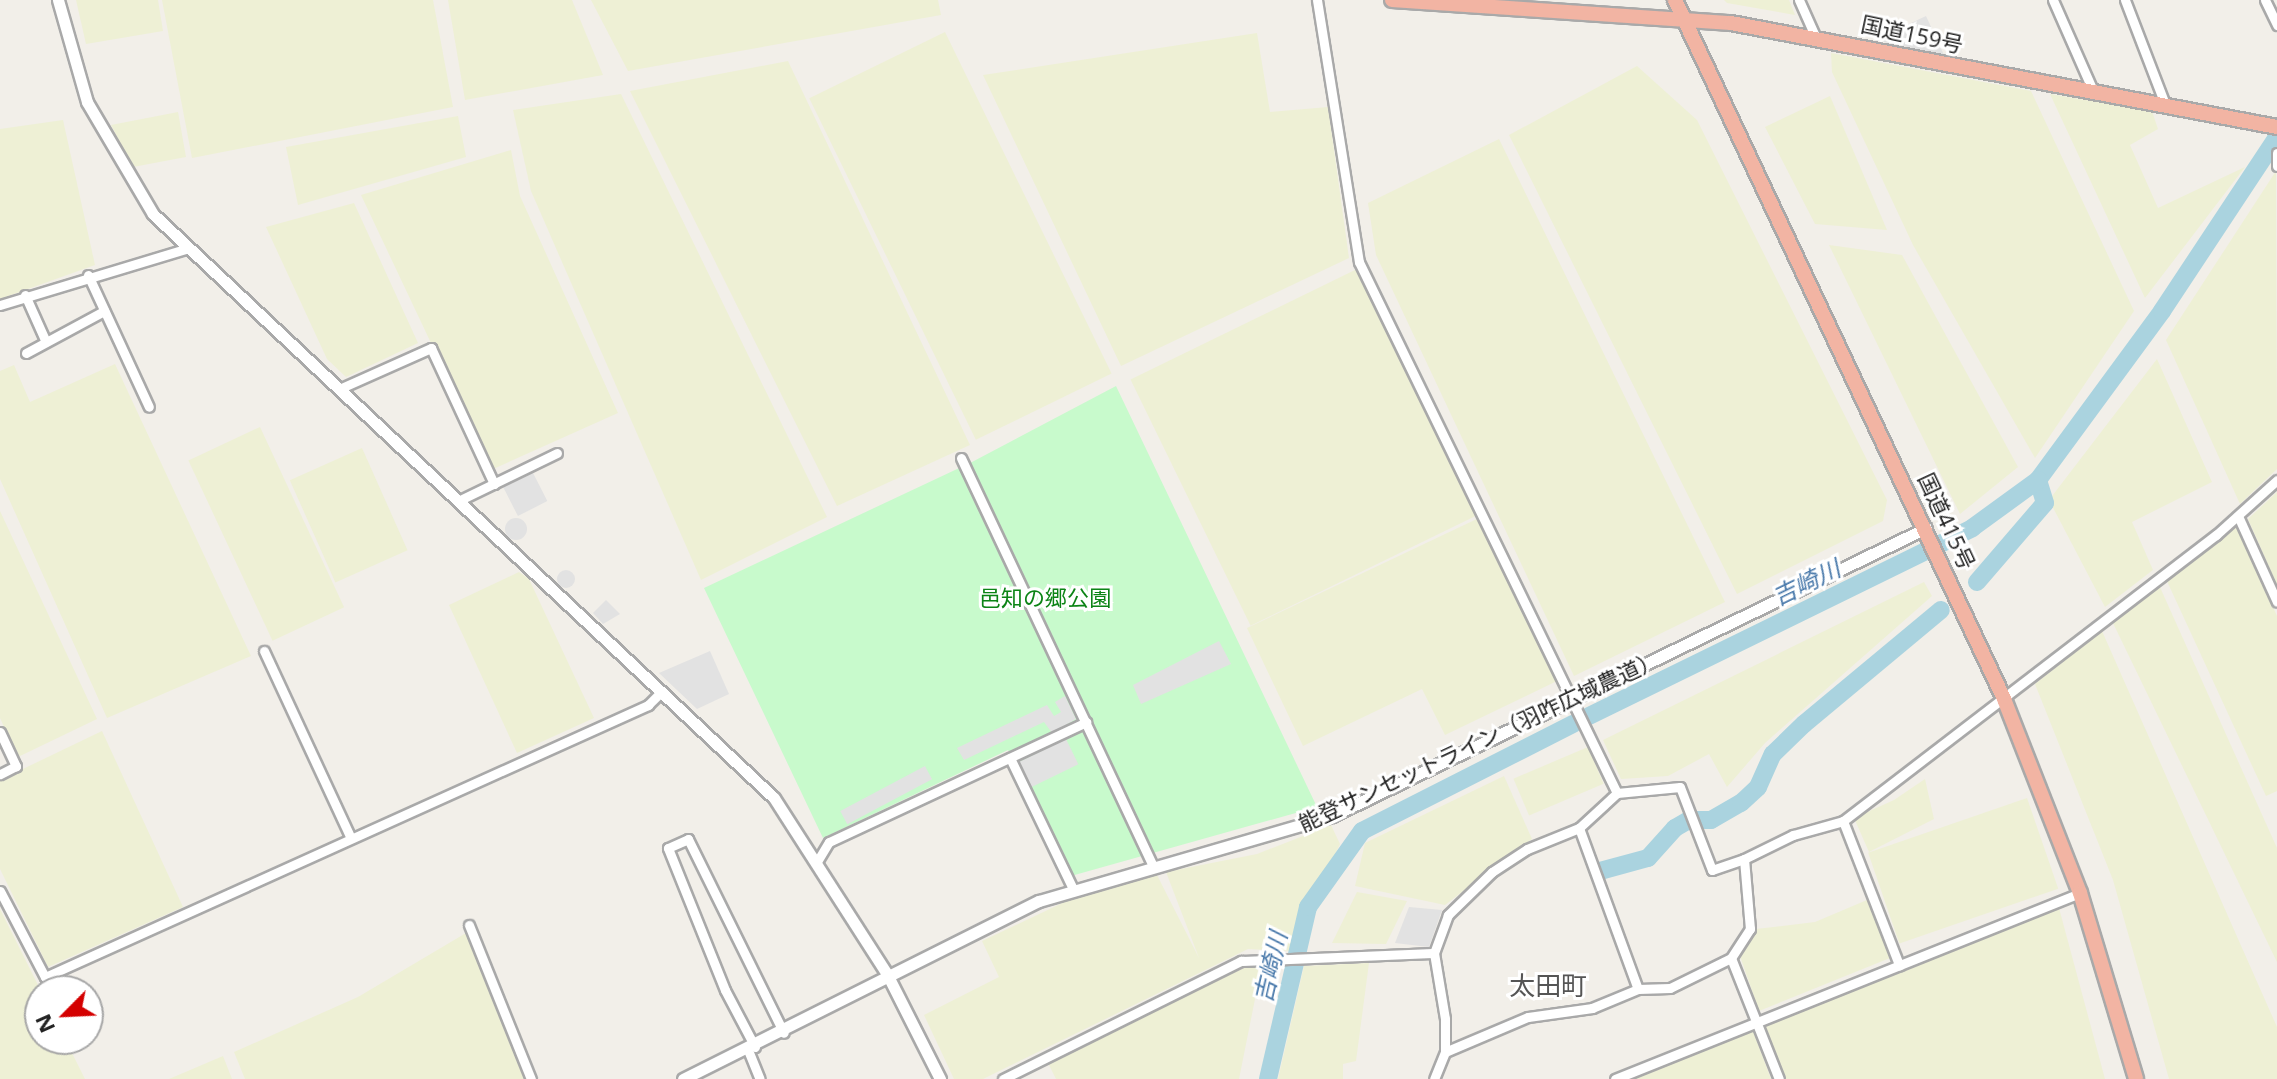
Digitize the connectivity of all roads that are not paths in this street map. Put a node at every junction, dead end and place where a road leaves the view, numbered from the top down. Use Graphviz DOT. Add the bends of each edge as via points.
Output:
graph roads {
  1 [pos="58,0"];
  2 [pos="1317,0"];
  3 [pos="1392,0"];
  4 [pos="1675,0"];
  5 [pos="1799,0"];
  6 [pos="2053,0"];
  7 [pos="2125,0"];
  8 [pos="2265,0"];
  9 [pos="1447,2"];
  10 [pos="1684,19"];
  11 [pos="2277,25"];
  12 [pos="1815,36"];
  13 [pos="2094,93"];
  14 [pos="2166,107"];
  15 [pos="2276,124"];
  16 [pos="2277,153"];
  17 [pos="2277,166"];
  18 [pos="186,249"];
  19 [pos="88,275"];
  20 [pos="25,295"];
  21 [pos="0,305"];
  22 [pos="104,311"];
  23 [pos="46,342"];
  24 [pos="26,353"];
  25 [pos="339,389"];
  26 [pos="149,407"];
  27 [pos="557,453"];
  28 [pos="961,458"];
  29 [pos="2277,480"];
  30 [pos="494,484"];
  31 [pos="458,501"];
  32 [pos="2238,516"];
  33 [pos="1928,532"];
  34 [pos="2277,602"];
  35 [pos="264,651"];
  36 [pos="661,692"];
  37 [pos="1571,699"];
  38 [pos="2004,699"];
  39 [pos="1086,722"];
  40 [pos="0,732"];
  41 [pos="1010,758"];
  42 [pos="0,774"];
  43 [pos="1617,793"];
  44 [pos="1843,821"];
  45 [pos="1579,828"];
  46 [pos="351,838"];
  47 [pos="1744,859"];
  48 [pos="818,860"];
  49 [pos="1153,866"];
  50 [pos="1073,889"];
  51 [pos="0,891"];
  52 [pos="2080,893"];
  53 [pos="469,925"];
  54 [pos="1434,953"];
  55 [pos="1731,958"];
  56 [pos="1899,965"];
  57 [pos="887,974"];
  58 [pos="1638,989"];
  59 [pos="1756,1023"];
  60 [pos="784,1033"];
  61 [pos="751,1048"];
  62 [pos="1445,1052"];
  63 [pos="531,1079"];
  64 [pos="683,1079"];
  65 [pos="760,1079"];
  66 [pos="940,1079"];
  67 [pos="1003,1079"];
  68 [pos="1434,1079"];
  69 [pos="1615,1079"];
  70 [pos="1779,1079"];
  71 [pos="2136,1079"];
  1 -- 18 [label="street" via="87,102 129,182"];
  2 -- 37 [label="street" via="1359,262"];
  3 -- 9 [label="highway, 国道159号"];
  4 -- 10 [label="highway, 国道415号"];
  5 -- 12 [label="street"];
  6 -- 13 [label="street"];
  7 -- 14 [label="street"];
  8 -- 11 [label="street"];
  9 -- 10 [label="highway, 国道159号"];
  10 -- 12 [label="highway, 国道159号"];
  10 -- 33 [label="highway, 国道415号"];
  12 -- 13 [label="highway, 国道159号"];
  13 -- 14 [label="highway, 国道159号"];
  14 -- 15 [label="highway, 国道159号"];
  16 -- 17 [label="street"];
  18 -- 19 [label="street"];
  18 -- 25 [label="street"];
  19 -- 20 [label="street"];
  19 -- 22 [label="street"];
  20 -- 21 [label="street"];
  20 -- 23 [label="street"];
  22 -- 23 [label="street"];
  22 -- 26 [label="street"];
  23 -- 24 [label="street"];
  25 -- 30 [label="street" via="431,348"];
  25 -- 31 [label="street"];
  27 -- 30 [label="street"];
  28 -- 39 [label="street"];
  29 -- 32 [label="street"];
  30 -- 31 [label="street"];
  31 -- 36 [label="street"];
  32 -- 34 [label="street"];
  32 -- 38 [label="street"];
  33 -- 37 [label="street, 能登サンセットライン（羽咋広域農道）"];
  33 -- 38 [label="highway, 国道415号"];
  35 -- 46 [label="street"];
  36 -- 46 [label="street" via="648,705"];
  36 -- 48 [label="street" via="774,798"];
  37 -- 43 [label="street"];
  37 -- 49 [label="street, 能登サンセットライン（羽咋広域農道）" via="1332,816"];
  38 -- 44 [label="street"];
  38 -- 52 [label="highway, 国道415号"];
  39 -- 41 [label="street"];
  39 -- 49 [label="street"];
  40 -- 42 [label="street" via="16,766"];
  41 -- 48 [label="street" via="829,842"];
  41 -- 50 [label="street"];
  43 -- 45 [label="street"];
  43 -- 47 [label="street" via="1680,787 1712,870"];
  44 -- 47 [label="street" via="1793,835"];
  44 -- 56 [label="street"];
  45 -- 54 [label="street" via="1527,849 1459,900"];
  45 -- 58 [label="street"];
  46 -- 51 [label="street" via="45,977"];
  47 -- 55 [label="street" via="1750,929"];
  48 -- 57 [label="street"];
  49 -- 50 [label="street, 能登サンセットライン（羽咋広域農道）"];
  50 -- 57 [label="street, 能登サンセットライン（羽咋広域農道）"];
  52 -- 56 [label="street"];
  52 -- 71 [label="highway, 国道415号"];
  53 -- 63 [label="street"];
  54 -- 62 [label="street"];
  54 -- 67 [label="street" via="1241,961"];
  55 -- 58 [label="street" via="1670,988"];
  55 -- 59 [label="street"];
  56 -- 59 [label="street"];
  57 -- 60 [label="street, 能登サンセットライン（羽咋広域農道）"];
  57 -- 66 [label="street"];
  58 -- 62 [label="street" via="1592,1008 1528,1017"];
  59 -- 69 [label="street"];
  59 -- 70 [label="street"];
  60 -- 61 [label="street, 能登サンセットライン（羽咋広域農道）"];
  60 -- 61 [label="street" via="688,839 668,848"];
  61 -- 64 [label="street, 能登サンセットライン（羽咋広域農道）"];
  61 -- 65 [label="street"];
  62 -- 68 [label="street"];
}
